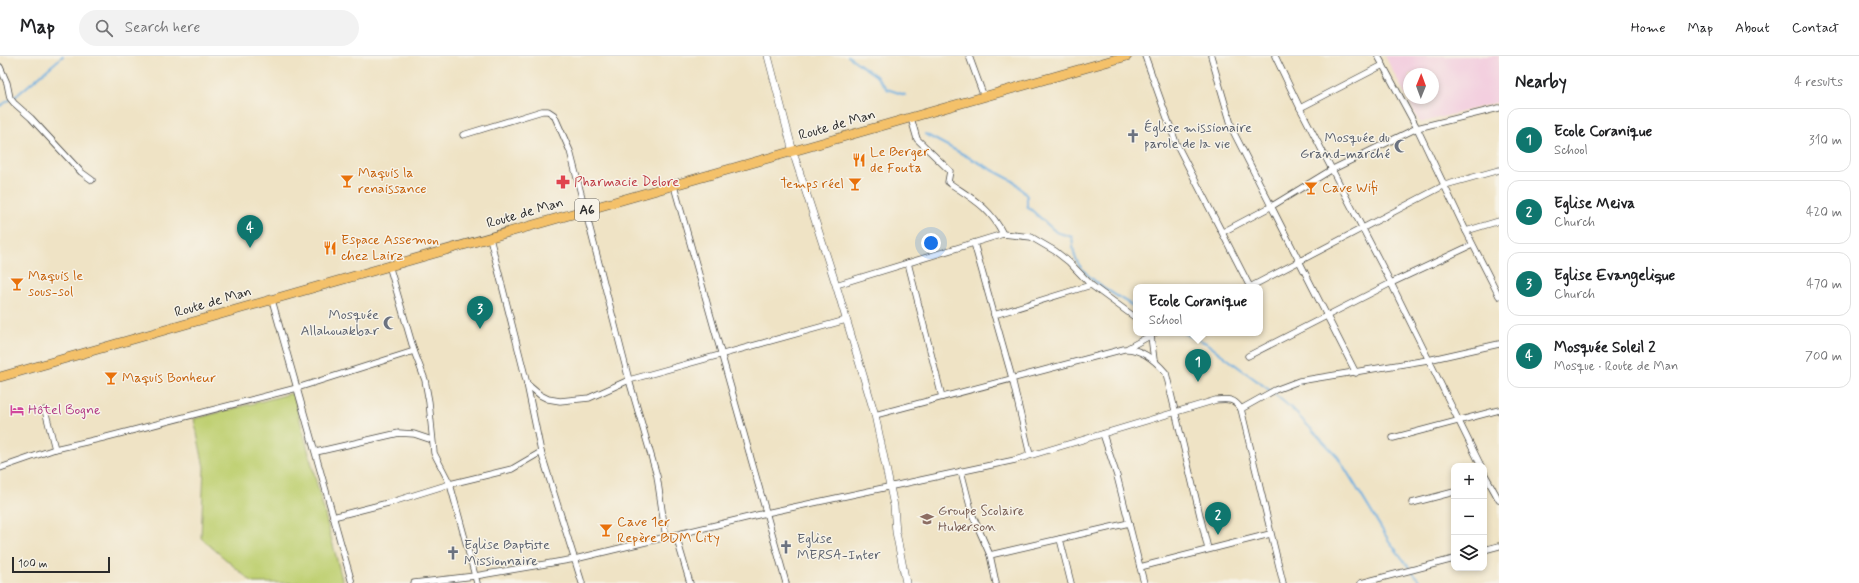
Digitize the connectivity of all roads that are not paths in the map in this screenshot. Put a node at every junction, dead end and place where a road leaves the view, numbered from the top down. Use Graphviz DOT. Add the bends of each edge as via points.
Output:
graph roads {
  1 [pos="768,56"];
  2 [pos="970,56"];
  3 [pos="1126,56"];
  4 [pos="1146,56"];
  5 [pos="1211,56"];
  6 [pos="1275,56"];
  7 [pos="1378,56"];
  8 [pos="1383,66"];
  9 [pos="0,67"];
  10 [pos="984,97"];
  11 [pos="1300,108"];
  12 [pos="1499,108"];
  13 [pos="911,118"];
  14 [pos="1417,128"];
  15 [pos="463,134"];
  16 [pos="793,152"];
  17 [pos="1332,170"];
  18 [pos="1499,170"];
  19 [pos="92,180"];
  20 [pos="1445,185"];
  21 [pos="674,186"];
  22 [pos="1272,206"];
  23 [pos="584,211"];
  24 [pos="1499,221"];
  25 [pos="1363,229"];
  26 [pos="1466,231"];
  27 [pos="1223,232"];
  28 [pos="1003,234"];
  29 [pos="490,238"];
  30 [pos="974,242"];
  31 [pos="1472,244"];
  32 [pos="1299,262"];
  33 [pos="908,263"];
  34 [pos="389,265"];
  35 [pos="1391,283"];
  36 [pos="1250,284"];
  37 [pos="1256,284"];
  38 [pos="836,285"];
  39 [pos="1091,285"];
  40 [pos="1499,296"];
  41 [pos="272,300"];
  42 [pos="994,315"];
  43 [pos="1133,316"];
  44 [pos="1327,316"];
  45 [pos="846,320"];
  46 [pos="1147,336"];
  47 [pos="1151,336"];
  48 [pos="1499,344"];
  49 [pos="1124,349"];
  50 [pos="414,351"];
  51 [pos="722,355"];
  52 [pos="1248,356"];
  53 [pos="1154,360"];
  54 [pos="1428,360"];
  55 [pos="1356,373"];
  56 [pos="0,377"];
  57 [pos="1012,378"];
  58 [pos="629,380"];
  59 [pos="527,384"];
  60 [pos="297,388"];
  61 [pos="942,397"];
  62 [pos="1241,409"];
  63 [pos="45,410"];
  64 [pos="1499,410"];
  65 [pos="1176,412"];
  66 [pos="875,415"];
  67 [pos="1457,421"];
  68 [pos="1103,434"];
  69 [pos="1393,438"];
  70 [pos="432,440"];
  71 [pos="55,449"];
  72 [pos="316,452"];
  73 [pos="542,452"];
  74 [pos="1030,456"];
  75 [pos="1478,463"];
  76 [pos="0,468"];
  77 [pos="961,472"];
  78 [pos="450,484"];
  79 [pos="1487,484"];
  80 [pos="890,485"];
  81 [pos="1451,493"];
  82 [pos="1499,500"];
  83 [pos="1412,503"];
  84 [pos="766,513"];
  85 [pos="333,517"];
  86 [pos="1128,522"];
  87 [pos="1270,534"];
  88 [pos="676,536"];
  89 [pos="666,538"];
  90 [pos="1060,538"];
  91 [pos="1499,546"];
  92 [pos="1208,549"];
  93 [pos="1487,549"];
  94 [pos="990,555"];
  95 [pos="575,559"];
  96 [pos="1451,560"];
  97 [pos="1140,567"];
  98 [pos="475,576"];
  99 [pos="352,583"];
  100 [pos="414,583"];
  101 [pos="477,583"];
  102 [pos="582,583"];
  103 [pos="690,583"];
  104 [pos="786,583"];
  105 [pos="906,583"];
  106 [pos="996,583"];
  107 [pos="1071,583"];
  108 [pos="1144,583"];
  109 [pos="1283,583"];
  110 [pos="1361,583"];
  1 -- 16 [label="street"];
  2 -- 10 [label="street"];
  3 -- 10 [label="highway, Route de Man / A6"];
  4 -- 27 [label="street" via="1176,143"];
  5 -- 22 [label="street" via="1230,125"];
  6 -- 11 [label="street"];
  7 -- 8 [label="street"];
  8 -- 11 [label="street"];
  8 -- 14 [label="street"];
  9 -- 19 [label="street" via="14,103"];
  10 -- 13 [label="highway, Route de Man / A6"];
  11 -- 17 [label="street"];
  12 -- 14 [label="street"];
  13 -- 16 [label="highway, Route de Man / A6"];
  13 -- 28 [label="street" via="917,139 950,171 948,182 981,204 996,220"];
  14 -- 17 [label="street"];
  14 -- 20 [label="street"];
  15 -- 23 [label="street" via="548,111 560,125 570,151 583,197"];
  16 -- 21 [label="highway, Route de Man / A6"];
  16 -- 38 [label="street"];
  17 -- 22 [label="street"];
  17 -- 25 [label="street"];
  18 -- 20 [label="street"];
  20 -- 25 [label="street"];
  20 -- 26 [label="street"];
  21 -- 23 [label="highway, Route de Man / A6"];
  21 -- 51 [label="street"];
  22 -- 27 [label="street"];
  22 -- 32 [label="street"];
  23 -- 29 [label="highway, Route de Man / A6"];
  23 -- 58 [label="street"];
  24 -- 26 [label="street"];
  25 -- 32 [label="street"];
  25 -- 35 [label="street"];
  26 -- 31 [label="street"];
  27 -- 36 [label="street"];
  28 -- 30 [label="street"];
  28 -- 39 [label="street" via="1031,237 1069,262"];
  29 -- 34 [label="highway, Route de Man / A6"];
  29 -- 59 [label="street"];
  30 -- 33 [label="street"];
  30 -- 42 [label="street"];
  31 -- 35 [label="street"];
  31 -- 40 [label="street"];
  32 -- 37 [label="street"];
  32 -- 44 [label="street"];
  33 -- 38 [label="street"];
  33 -- 61 [label="street"];
  34 -- 41 [label="highway, Route de Man / A6"];
  34 -- 50 [label="street"];
  35 -- 44 [label="street"];
  35 -- 54 [label="street"];
  38 -- 45 [label="street"];
  39 -- 42 [label="street"];
  39 -- 43 [label="street"];
  41 -- 56 [label="highway, Route de Man / A6"];
  41 -- 60 [label="street"];
  42 -- 57 [label="street"];
  44 -- 52 [label="street"];
  44 -- 55 [label="street"];
  45 -- 51 [label="street"];
  45 -- 66 [label="street"];
  46 -- 49 [label="street"];
  47 -- 53 [label="street"];
  48 -- 54 [label="street"];
  49 -- 53 [label="street" via="1137,350"];
  49 -- 57 [label="street"];
  50 -- 60 [label="street"];
  50 -- 70 [label="street" via="428,394"];
  51 -- 58 [label="street"];
  51 -- 84 [label="street"];
  53 -- 65 [label="street" via="1166,372"];
  54 -- 55 [label="street"];
  54 -- 67 [label="street"];
  55 -- 62 [label="street" via="1300,381 1276,390"];
  57 -- 61 [label="street"];
  57 -- 74 [label="street"];
  58 -- 59 [label="street" via="589,398 560,401 544,398"];
  58 -- 89 [label="street" via="657,476"];
  59 -- 73 [label="street"];
  60 -- 71 [label="street"];
  60 -- 72 [label="street"];
  61 -- 66 [label="street"];
  62 -- 65 [label="street" via="1236,402 1228,399"];
  62 -- 87 [label="street"];
  63 -- 71 [label="street"];
  64 -- 67 [label="street"];
  65 -- 68 [label="street"];
  65 -- 92 [label="street"];
  66 -- 80 [label="street"];
  67 -- 69 [label="street"];
  67 -- 75 [label="street"];
  68 -- 74 [label="street"];
  68 -- 86 [label="street"];
  70 -- 72 [label="street" via="414,434 399,433"];
  70 -- 78 [label="street" via="434,452"];
  71 -- 76 [label="street"];
  72 -- 85 [label="street"];
  73 -- 78 [label="street" via="512,469"];
  73 -- 95 [label="street"];
  74 -- 77 [label="street"];
  77 -- 80 [label="street"];
  77 -- 94 [label="street" via="972,514"];
  78 -- 85 [label="street"];
  78 -- 98 [label="street"];
  79 -- 82 [label="street"];
  80 -- 84 [label="street"];
  80 -- 105 [label="street"];
  81 -- 83 [label="street"];
  84 -- 88 [label="street"];
  84 -- 104 [label="street"];
  85 -- 99 [label="street"];
  86 -- 90 [label="street"];
  86 -- 97 [label="street"];
  87 -- 92 [label="street"];
  87 -- 109 [label="street"];
  88 -- 89 [label="street"];
  88 -- 103 [label="street"];
  89 -- 95 [label="street"];
  90 -- 94 [label="street"];
  90 -- 107 [label="street"];
  91 -- 93 [label="street"];
  92 -- 97 [label="street"];
  94 -- 106 [label="street"];
  95 -- 98 [label="street"];
  95 -- 102 [label="street"];
  96 -- 110 [label="street"];
  97 -- 108 [label="street"];
  98 -- 100 [label="street"];
  98 -- 101 [label="street"];
}
